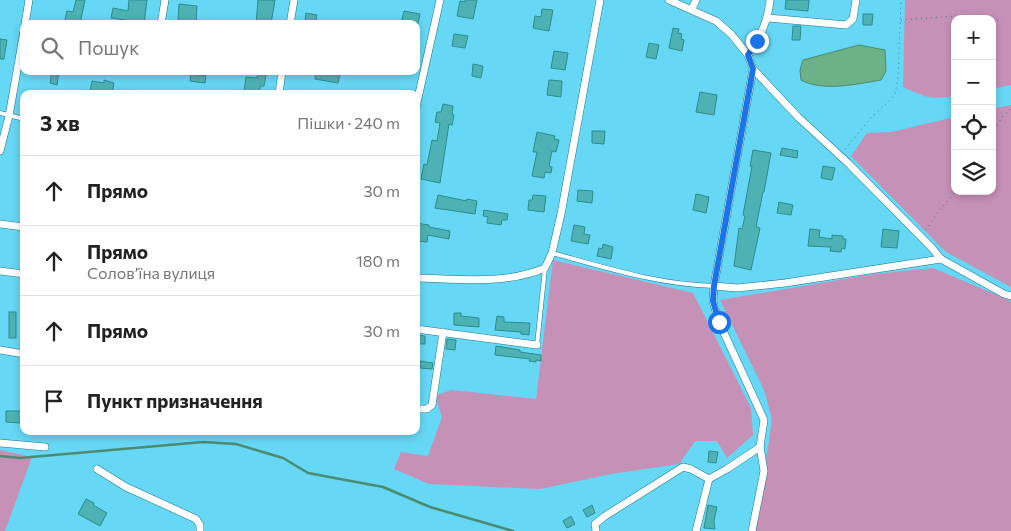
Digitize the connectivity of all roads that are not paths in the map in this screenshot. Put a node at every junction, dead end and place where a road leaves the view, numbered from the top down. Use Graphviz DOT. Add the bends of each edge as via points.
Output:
graph roads {
  1 [pos="29,0"];
  2 [pos="165,0"];
  3 [pos="294,0"];
  4 [pos="440,0"];
  5 [pos="600,0"];
  6 [pos="669,0"];
  7 [pos="696,0"];
  8 [pos="770,0"];
  9 [pos="856,0"];
  10 [pos="692,9"];
  11 [pos="768,18"];
  12 [pos="26,20"];
  13 [pos="162,20"];
  14 [pos="291,20"];
  15 [pos="20,54"];
  16 [pos="748,55"];
  17 [pos="753,69"];
  18 [pos="281,75"];
  19 [pos="280,90"];
  20 [pos="420,90"];
  21 [pos="0,113"];
  22 [pos="9,116"];
  23 [pos="20,118"];
  24 [pos="0,151"];
  25 [pos="0,224"];
  26 [pos="20,226"];
  27 [pos="552,252"];
  28 [pos="941,259"];
  29 [pos="545,268"];
  30 [pos="0,271"];
  31 [pos="20,274"];
  32 [pos="420,278"];
  33 [pos="714,286"];
  34 [pos="1011,296"];
  35 [pos="420,329"];
  36 [pos="443,332"];
  37 [pos="537,345"];
  38 [pos="0,350"];
  39 [pos="20,353"];
  40 [pos="420,409"];
  41 [pos="0,443"];
  42 [pos="760,446"];
  43 [pos="45,447"];
  44 [pos="97,469"];
  45 [pos="709,479"];
  46 [pos="200,531"];
  47 [pos="596,531"];
  48 [pos="696,531"];
  49 [pos="752,531"];
  1 -- 12 [label="street"];
  2 -- 13 [label="street"];
  3 -- 14 [label="street"];
  4 -- 20 [label="street"];
  5 -- 27 [label="street"];
  6 -- 10 [label="street"];
  7 -- 10 [label="street"];
  8 -- 11 [label="street"];
  9 -- 11 [label="street" via="853,19 846,25"];
  10 -- 16 [label="street" via="716,20"];
  11 -- 16 [label="street"];
  15 -- 22 [label="street"];
  16 -- 17 [label="street"];
  17 -- 28 [label="street"];
  17 -- 33 [label="street"];
  18 -- 19 [label="street"];
  21 -- 22 [label="lane"];
  22 -- 23 [label="lane"];
  22 -- 24 [label="street"];
  25 -- 26 [label="street"];
  27 -- 29 [label="street"];
  27 -- 33 [label="lane" via="640,278"];
  28 -- 33 [label="street" via="785,283 737,288"];
  28 -- 34 [label="street"];
  29 -- 32 [label="street" via="512,278 489,280"];
  29 -- 37 [label="lane"];
  30 -- 31 [label="street"];
  33 -- 42 [label="street" via="713,301 719,322 764,420"];
  35 -- 36 [label="street"];
  36 -- 37 [label="street"];
  36 -- 40 [label="street" via="432,405"];
  38 -- 39 [label="street"];
  41 -- 43 [label="street"];
  42 -- 45 [label="street"];
  42 -- 49 [label="street" via="764,472"];
  44 -- 46 [label="street" via="126,487 196,519"];
  45 -- 47 [label="street" via="683,467 605,516 595,524"];
  45 -- 48 [label="street"];
}
